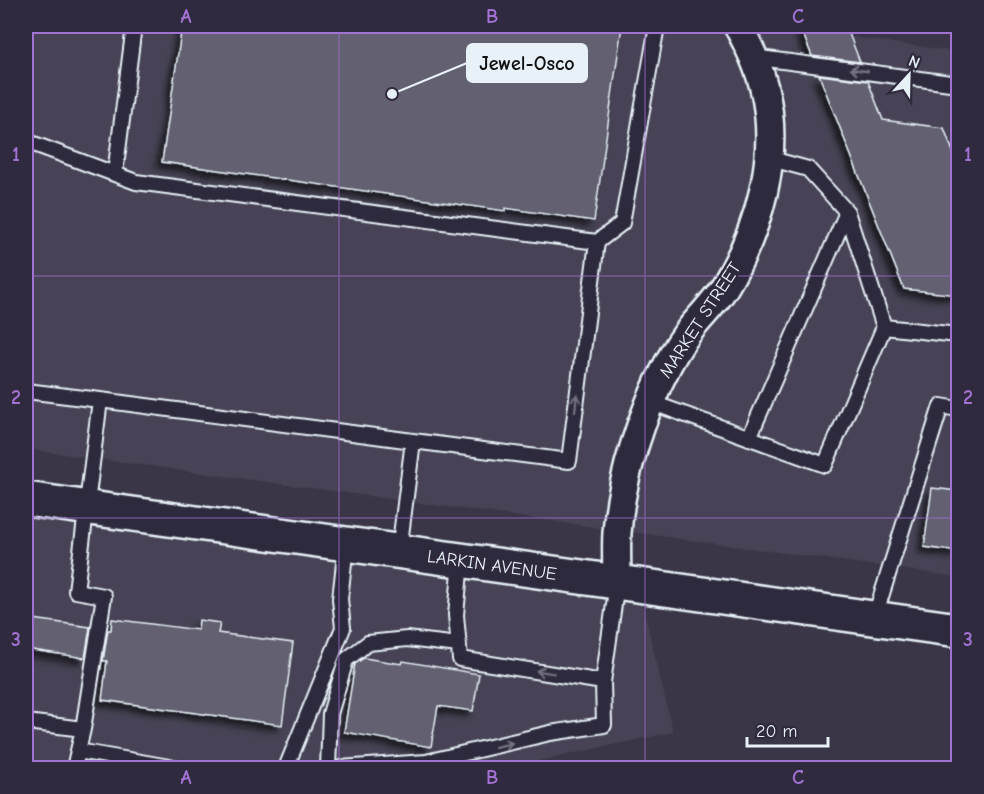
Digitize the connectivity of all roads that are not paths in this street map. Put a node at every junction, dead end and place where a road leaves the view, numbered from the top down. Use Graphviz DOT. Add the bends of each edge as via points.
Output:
graph roads {
  1 [pos="134,26"];
  2 [pos="657,26"];
  3 [pos="738,26"];
  4 [pos="752,57"];
  5 [pos="958,84"];
  6 [pos="26,141"];
  7 [pos="768,158"];
  8 [pos="115,174"];
  9 [pos="847,212"];
  10 [pos="597,242"];
  11 [pos="884,327"];
  12 [pos="958,335"];
  13 [pos="26,391"];
  14 [pos="100,400"];
  15 [pos="650,402"];
  16 [pos="958,409"];
  17 [pos="749,438"];
  18 [pos="413,441"];
  19 [pos="26,499"];
  20 [pos="86,508"];
  21 [pos="346,545"];
  22 [pos="399,552"];
  23 [pos="461,561"];
  24 [pos="617,582"];
  25 [pos="874,619"];
  26 [pos="958,630"];
  27 [pos="460,652"];
  28 [pos="603,682"];
  29 [pos="26,722"];
  30 [pos="83,729"];
  31 [pos="78,751"];
  32 [pos="74,768"];
  33 [pos="175,768"];
  34 [pos="286,768"];
  35 [pos="328,768"];
  36 [pos="340,768"];
  1 -- 8 [label="lane"];
  2 -- 10 [label="lane" via="622,223"];
  3 -- 4 [label="street, MARKET STREET"];
  5 -- 4 [label="lane, one-way"];
  4 -- 7 [label="street, MARKET STREET" via="768,111"];
  6 -- 8 [label="lane"];
  7 -- 9 [label="lane" via="808,169"];
  7 -- 15 [label="street, MARKET STREET" via="759,210 736,267 719,296 679,345"];
  8 -- 10 [label="lane" via="136,182"];
  9 -- 11 [label="lane"];
  9 -- 17 [label="lane"];
  18 -- 10 [label="lane, one-way" via="569,461"];
  11 -- 12 [label="lane"];
  11 -- 17 [label="lane" via="825,465"];
  13 -- 14 [label="lane"];
  14 -- 18 [label="lane"];
  14 -- 20 [label="lane"];
  15 -- 17 [label="lane"];
  15 -- 24 [label="street, MARKET STREET" via="625,483 617,532"];
  16 -- 25 [label="lane" via="941,406"];
  18 -- 22 [label="lane"];
  19 -- 20 [label="main road, LARKIN AVENUE"];
  20 -- 21 [label="main road, LARKIN AVENUE"];
  20 -- 30 [label="lane" via="76,591 104,596"];
  21 -- 22 [label="main road, LARKIN AVENUE"];
  21 -- 34 [label="lane" via="340,599 343,628"];
  22 -- 23 [label="main road, LARKIN AVENUE"];
  23 -- 24 [label="main road, LARKIN AVENUE"];
  23 -- 27 [label="lane" via="456,615"];
  24 -- 25 [label="main road, LARKIN AVENUE"];
  24 -- 28 [label="lane"];
  25 -- 26 [label="main road, LARKIN AVENUE"];
  28 -- 27 [label="lane, one-way"];
  27 -- 35 [label="lane" via="406,639 368,643 346,660 330,714"];
  36 -- 28 [label="lane, one-way" via="426,762 604,725"];
  29 -- 30 [label="lane"];
  30 -- 31 [label="lane"];
  31 -- 32 [label="lane"];
  31 -- 33 [label="lane"];
}
